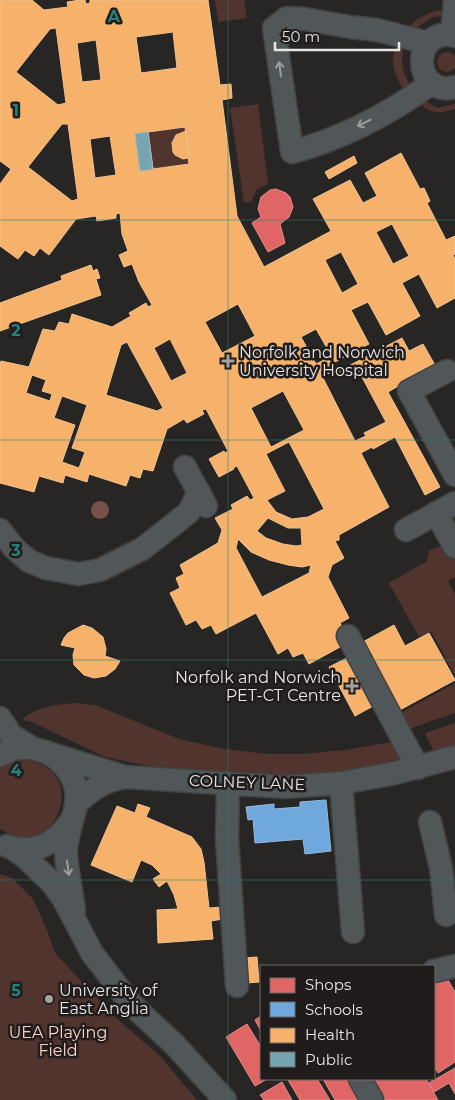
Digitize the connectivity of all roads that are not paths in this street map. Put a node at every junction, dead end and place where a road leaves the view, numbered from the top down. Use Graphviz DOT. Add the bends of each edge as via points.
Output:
graph roads {
  1 [pos="455,0"];
  2 [pos="454,32"];
  3 [pos="428,43"];
  4 [pos="432,83"];
  5 [pos="455,87"];
  6 [pos="447,371"];
  7 [pos="185,467"];
  8 [pos="455,475"];
  9 [pos="446,508"];
  10 [pos="0,530"];
  11 [pos="406,530"];
  12 [pos="455,547"];
  13 [pos="348,636"];
  14 [pos="0,718"];
  15 [pos="39,750"];
  16 [pos="0,755"];
  17 [pos="455,757"];
  18 [pos="418,768"];
  19 [pos="126,777"];
  20 [pos="342,783"];
  21 [pos="228,784"];
  22 [pos="74,812"];
  23 [pos="430,822"];
  24 [pos="3,844"];
  25 [pos="446,915"];
  26 [pos="79,927"];
  27 [pos="353,932"];
  28 [pos="455,966"];
  29 [pos="435,971"];
  30 [pos="237,986"];
  31 [pos="361,1080"];
  32 [pos="225,1100"];
  33 [pos="372,1100"];
  1 -- 2 [label="street"];
  2 -- 3 [label="street"];
  3 -- 4 [label="street" via="421,62 426,77"];
  4 -- 3 [label="street, one-way" via="408,100 354,128 321,144 292,152 274,28 287,18 305,18 377,30"];
  4 -- 5 [label="street" via="444,88"];
  6 -- 8 [label="street" via="409,391"];
  7 -- 10 [label="street" via="203,500 142,549 100,570 78,574 46,568 29,561"];
  9 -- 11 [label="street"];
  9 -- 12 [label="street"];
  13 -- 18 [label="street"];
  14 -- 15 [label="street" via="11,735"];
  15 -- 16 [label="street, COLNEY LANE" via="16,748"];
  15 -- 19 [label="street, COLNEY LANE"];
  15 -- 22 [label="street, COLNEY LANE" via="61,763 73,778 76,791"];
  17 -- 18 [label="street, COLNEY LANE"];
  18 -- 20 [label="street, COLNEY LANE"];
  19 -- 21 [label="street, COLNEY LANE"];
  19 -- 22 [label="street, COLNEY LANE" via="100,785"];
  20 -- 21 [label="street, COLNEY LANE" via="285,787"];
  20 -- 27 [label="street"];
  21 -- 30 [label="street" via="226,839"];
  22 -- 24 [label="street, COLNEY LANE" via="62,835 47,845 30,849"];
  22 -- 26 [label="street, COLNEY LANE, one-way" via="66,855"];
  23 -- 25 [label="street" via="441,868"];
  24 -- 26 [label="street, COLNEY LANE" via="25,857 52,884"];
  26 -- 32 [label="street, COLNEY LANE" via="92,953 131,1004 174,1044"];
  28 -- 29 [label="street"];
  31 -- 33 [label="street"];
}
